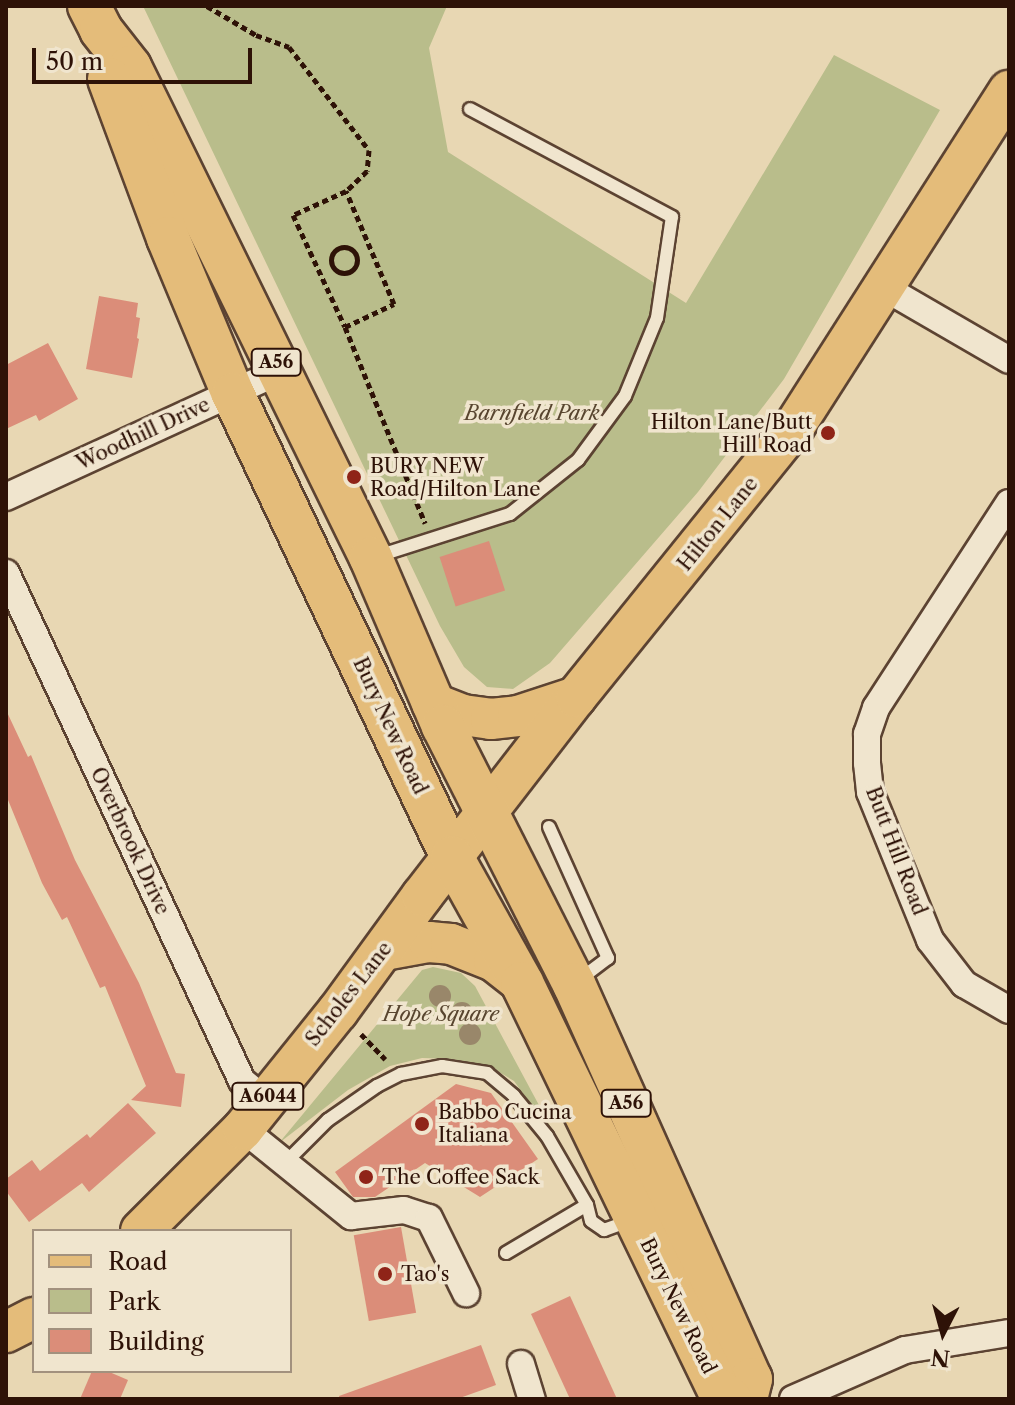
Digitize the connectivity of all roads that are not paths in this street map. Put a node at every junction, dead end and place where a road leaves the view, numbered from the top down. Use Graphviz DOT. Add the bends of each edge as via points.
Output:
graph roads {
  1 [pos="95,18"];
  2 [pos="1009,91"];
  3 [pos="470,109"];
  4 [pos="885,288"];
  5 [pos="1009,360"];
  6 [pos="280,371"];
  7 [pos="233,394"];
  8 [pos="6,497"];
  9 [pos="1009,503"];
  10 [pos="371,558"];
  11 [pos="6,573"];
  12 [pos="576,697"];
  13 [pos="432,703"];
  14 [pos="487,812"];
  15 [pos="549,827"];
  16 [pos="452,857"];
  17 [pos="384,950"];
  18 [pos="522,983"];
  19 [pos="574,984"];
  20 [pos="1009,1010"];
  21 [pos="254,1114"];
  22 [pos="285,1163"];
  23 [pos="587,1205"];
  24 [pos="635,1218"];
  25 [pos="143,1229"];
  26 [pos="506,1253"];
  27 [pos="466,1293"];
  28 [pos="32,1319"];
  29 [pos="6,1332"];
  30 [pos="1009,1333"];
  31 [pos="521,1364"];
  32 [pos="532,1399"];
  33 [pos="730,1399"];
  34 [pos="746,1399"];
  35 [pos="793,1399"];
  1 -- 6 [label="highway, Bury New Road / A56" via="130,67"];
  1 -- 7 [label="highway, Bury New Road / A56" via="110,83"];
  2 -- 4 [label="main road, Hilton Lane / A6044"];
  3 -- 10 [label="lane" via="672,217 657,318 625,396 578,460 510,514"];
  4 -- 5 [label="street"];
  4 -- 12 [label="main road, Hilton Lane / A6044" via="794,427"];
  6 -- 7 [label="street, Woodhill Drive"];
  6 -- 10 [label="highway, Bury New Road / A56"];
  7 -- 8 [label="street, Woodhill Drive"];
  7 -- 16 [label="highway, Bury New Road / A56"];
  9 -- 20 [label="street, Butt Hill Road" via="876,708 867,734 867,763 870,792 930,940 964,984"];
  10 -- 13 [label="highway, Bury New Road / A56"];
  11 -- 21 [label="street, Overbrook Drive"];
  12 -- 13 [label="main road" via="491,719"];
  12 -- 14 [label="main road, Hilton Lane / A6044"];
  13 -- 14 [label="highway, Bury New Road / A56"];
  14 -- 16 [label="main road, Hilton Lane / A6044"];
  14 -- 19 [label="highway, Bury New Road / A56"];
  15 -- 19 [label="lane" via="608,958"];
  16 -- 17 [label="main road, Scholes Lane / A6044"];
  16 -- 18 [label="highway, Bury New Road / A56"];
  17 -- 18 [label="main road" via="429,942 466,947"];
  17 -- 21 [label="main road, Scholes Lane / A6044"];
  18 -- 24 [label="highway, Bury New Road / A56"];
  19 -- 34 [label="highway, Bury New Road / A56" via="751,1379"];
  21 -- 22 [label="street, Overbrook Drive"];
  21 -- 25 [label="main road, Scholes Lane / A6044"];
  22 -- 23 [label="lane" via="328,1120 377,1086 401,1074 442,1066 487,1073 514,1096 547,1136"];
  22 -- 27 [label="street, Overbrook Drive" via="351,1216 404,1210 429,1218"];
  23 -- 24 [label="lane" via="591,1221 604,1230"];
  23 -- 26 [label="lane"];
  24 -- 33 [label="highway, Bury New Road / A56" via="719,1390"];
  28 -- 29 [label="main road"];
  30 -- 35 [label="street" via="905,1350"];
  31 -- 32 [label="street"];
}
